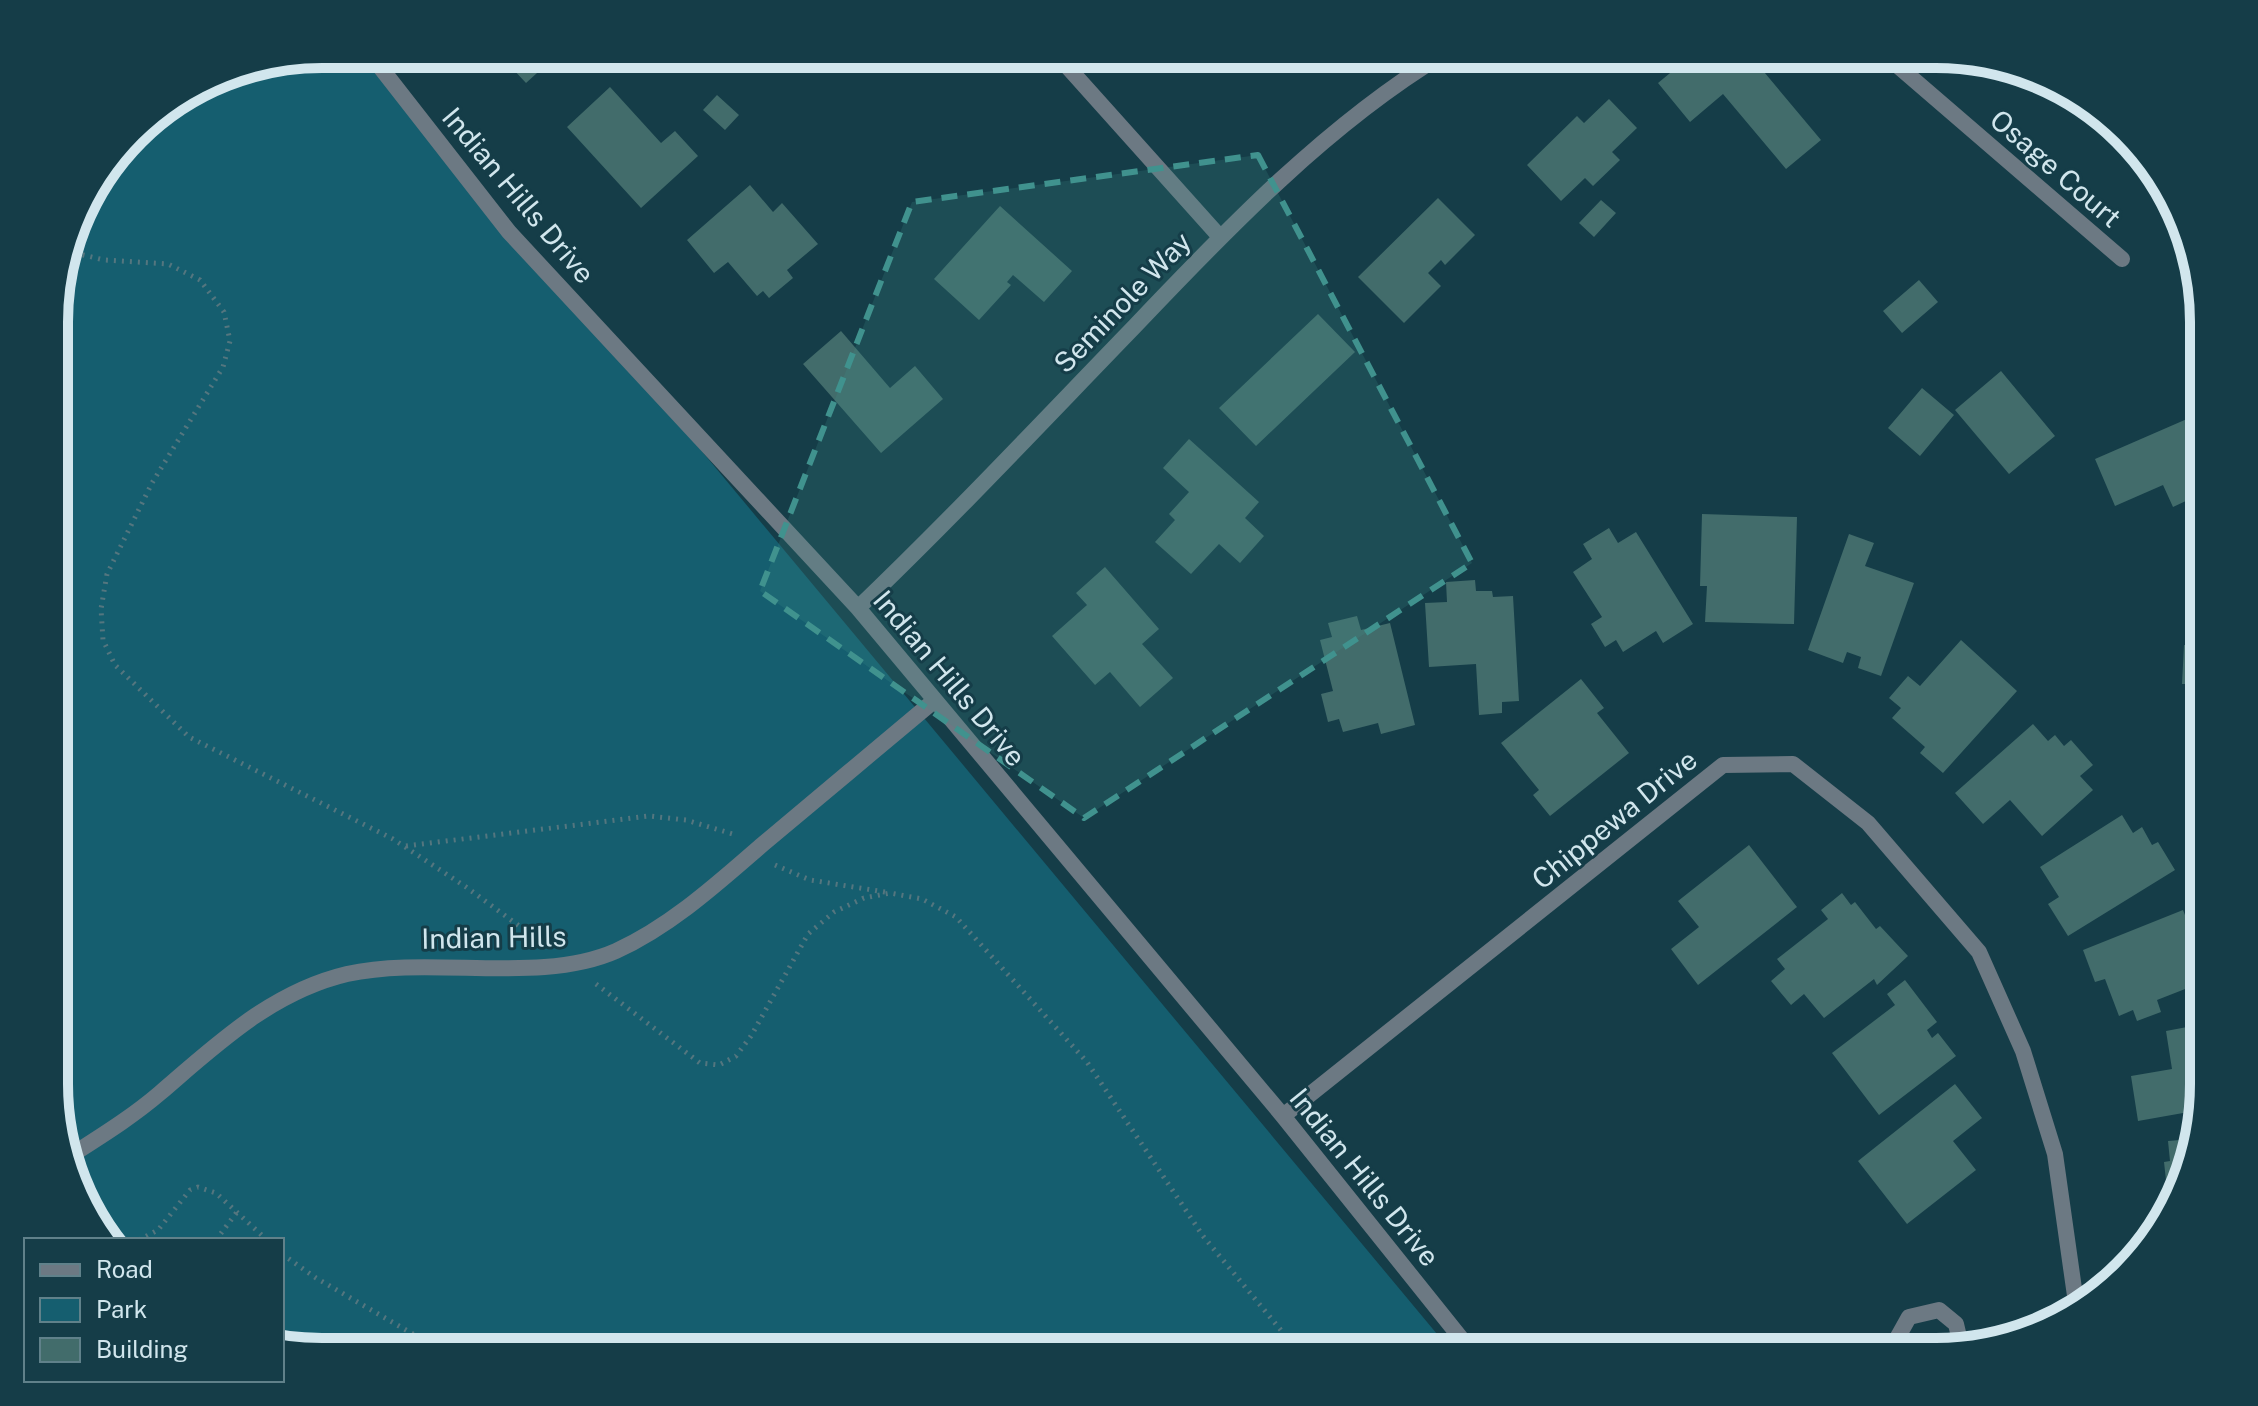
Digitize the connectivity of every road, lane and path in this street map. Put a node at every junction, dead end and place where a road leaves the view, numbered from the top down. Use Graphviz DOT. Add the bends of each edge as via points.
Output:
graph roads {
  1 [pos="381,68"];
  2 [pos="1069,68"];
  3 [pos="1424,68"];
  4 [pos="1900,68"];
  5 [pos="1220,237"];
  6 [pos="78,254"];
  7 [pos="2122,259"];
  8 [pos="858,608"];
  9 [pos="935,700"];
  10 [pos="404,846"];
  11 [pos="757,850"];
  12 [pos="890,893"];
  13 [pos="570,964"];
  14 [pos="1283,1116"];
  15 [pos="77,1151"];
  16 [pos="237,1212"];
  17 [pos="143,1238"];
  18 [pos="218,1238"];
  19 [pos="265,1238"];
  20 [pos="284,1255"];
  21 [pos="2075,1296"];
  22 [pos="1959,1336"];
  23 [pos="1287,1337"];
  24 [pos="1460,1337"];
  25 [pos="1898,1337"];
  26 [pos="420,1338"];
  1 -- 8 [label="street, Indian Hills Drive" via="509,232"];
  2 -- 5 [label="street"];
  3 -- 5 [label="street, Seminole Way" via="1360,113"];
  4 -- 7 [label="street, Osage Court"];
  5 -- 8 [label="street, Seminole Way"];
  6 -- 10 [label="path" via="168,264 200,280 224,312 230,341 223,367 152,483 107,574 103,640 115,665 189,737"];
  8 -- 9 [label="street, Indian Hills Drive"];
  9 -- 11 [label="street, Indian Hills"];
  9 -- 14 [label="street, Indian Hills Drive"];
  10 -- 11 [label="path" via="649,816 723,829"];
  10 -- 13 [label="path"];
  11 -- 12 [label="path" via="792,874"];
  11 -- 13 [label="street, Indian Hills" via="654,931 615,952"];
  12 -- 13 [label="path" via="834,912 808,934 751,1036 736,1056 719,1065 691,1057"];
  12 -- 23 [label="path" via="922,899 956,917 1013,979 1087,1062 1203,1236"];
  13 -- 15 [label="street, Indian Hills" via="395,965 343,975 296,992 250,1017 120,1125"];
  14 -- 21 [label="street, Chippewa Drive" via="1723,765 1793,764 1868,823 1979,952 2023,1051 2055,1154"];
  14 -- 24 [label="street, Indian Hills Drive"];
  16 -- 17 [label="path" via="216,1193 198,1187 158,1230"];
  16 -- 18 [label="path"];
  16 -- 19 [label="path"];
  20 -- 26 [label="path"];
  22 -- 25 [label="street" via="1956,1324 1939,1310 1909,1317"];
}
